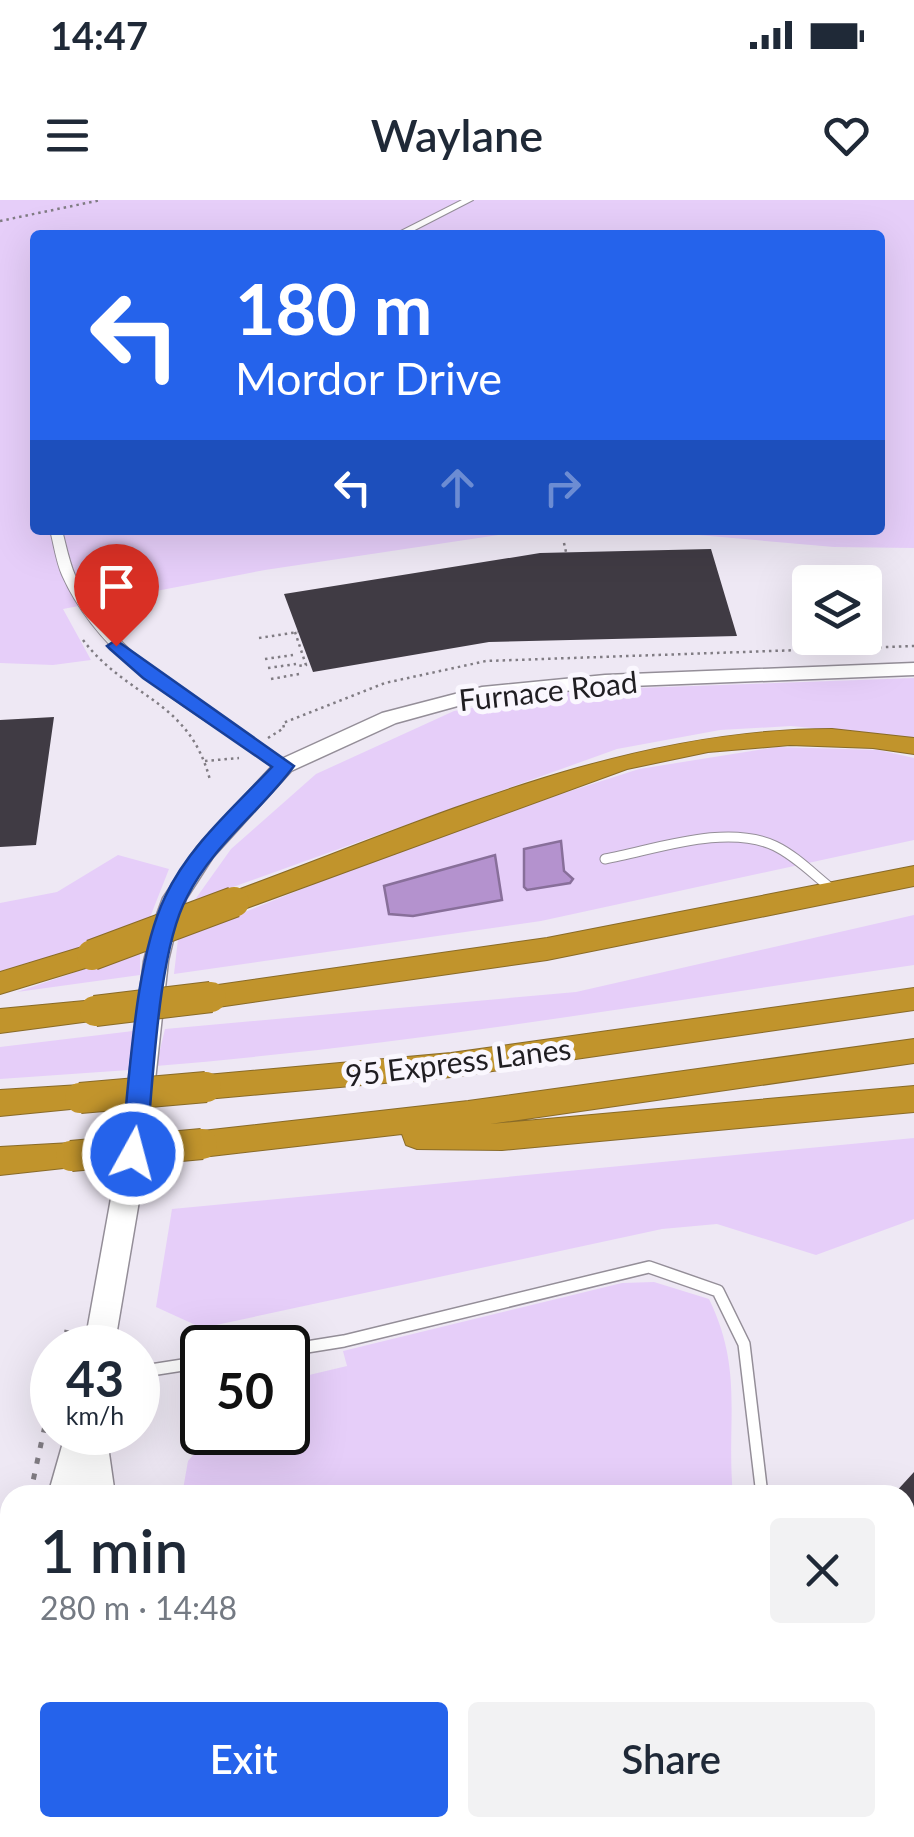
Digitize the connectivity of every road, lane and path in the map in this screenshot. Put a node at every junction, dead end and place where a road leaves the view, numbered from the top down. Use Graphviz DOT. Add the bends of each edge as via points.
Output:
graph roads {
  1 [pos="101,200"];
  2 [pos="469,200"];
  3 [pos="0,221"];
  4 [pos="408,230"];
  5 [pos="57,535"];
  6 [pos="564,543"];
  7 [pos="566,552"];
  8 [pos="296,632"];
  9 [pos="259,638"];
  10 [pos="83,640"];
  11 [pos="293,655"];
  12 [pos="266,660"];
  13 [pos="268,668"];
  14 [pos="914,670"];
  15 [pos="300,674"];
  16 [pos="271,679"];
  17 [pos="914,746"];
  18 [pos="237,759"];
  19 [pos="205,761"];
  20 [pos="284,766"];
  21 [pos="210,780"];
  22 [pos="604,859"];
  23 [pos="914,876"];
  24 [pos="838,894"];
  25 [pos="0,983"];
  26 [pos="914,999"];
  27 [pos="0,1021"];
  28 [pos="914,1050"];
  29 [pos="914,1098"];
  30 [pos="0,1104"];
  31 [pos="299,1134"];
  32 [pos="0,1161"];
  33 [pos="103,1325"];
  34 [pos="310,1347"];
  35 [pos="39,1455"];
  36 [pos="75,1455"];
  37 [pos="93,1455"];
  38 [pos="32,1485"];
  39 [pos="67,1485"];
  40 [pos="98,1485"];
  41 [pos="761,1485"];
  1 -- 3 [label="path"];
  2 -- 4 [label="street"];
  5 -- 20 [label="street" via="68,578 116,646"];
  6 -- 7 [label="path"];
  8 -- 9 [label="path"];
  8 -- 13 [label="path" via="306,665"];
  10 -- 19 [label="path" via="98,660 185,726"];
  11 -- 12 [label="path"];
  14 -- 20 [label="main road, Furnace Road" via="605,681 482,693 389,718"];
  15 -- 16 [label="path"];
  17 -- 25 [label="highway, bridge" via="786,737 644,755"];
  18 -- 19 [label="path"];
  19 -- 21 [label="path"];
  20 -- 33 [label="main road, Furnace Road" via="204,852 164,928"];
  22 -- 24 [label="lane" via="753,840 778,848"];
  23 -- 24 [label="highway"];
  24 -- 27 [label="highway, bridge" via="547,948"];
  26 -- 30 [label="highway, 95 Express Lanes, bridge" via="451,1065"];
  28 -- 31 [label="highway"];
  29 -- 31 [label="highway" via="502,1137"];
  31 -- 32 [label="highway, bridge"];
  34 -- 41 [label="lane" via="649,1267 718,1290 744,1344"];
  35 -- 38 [label="path"];
  36 -- 39 [label="main road"];
  37 -- 40 [label="main road"];
}
